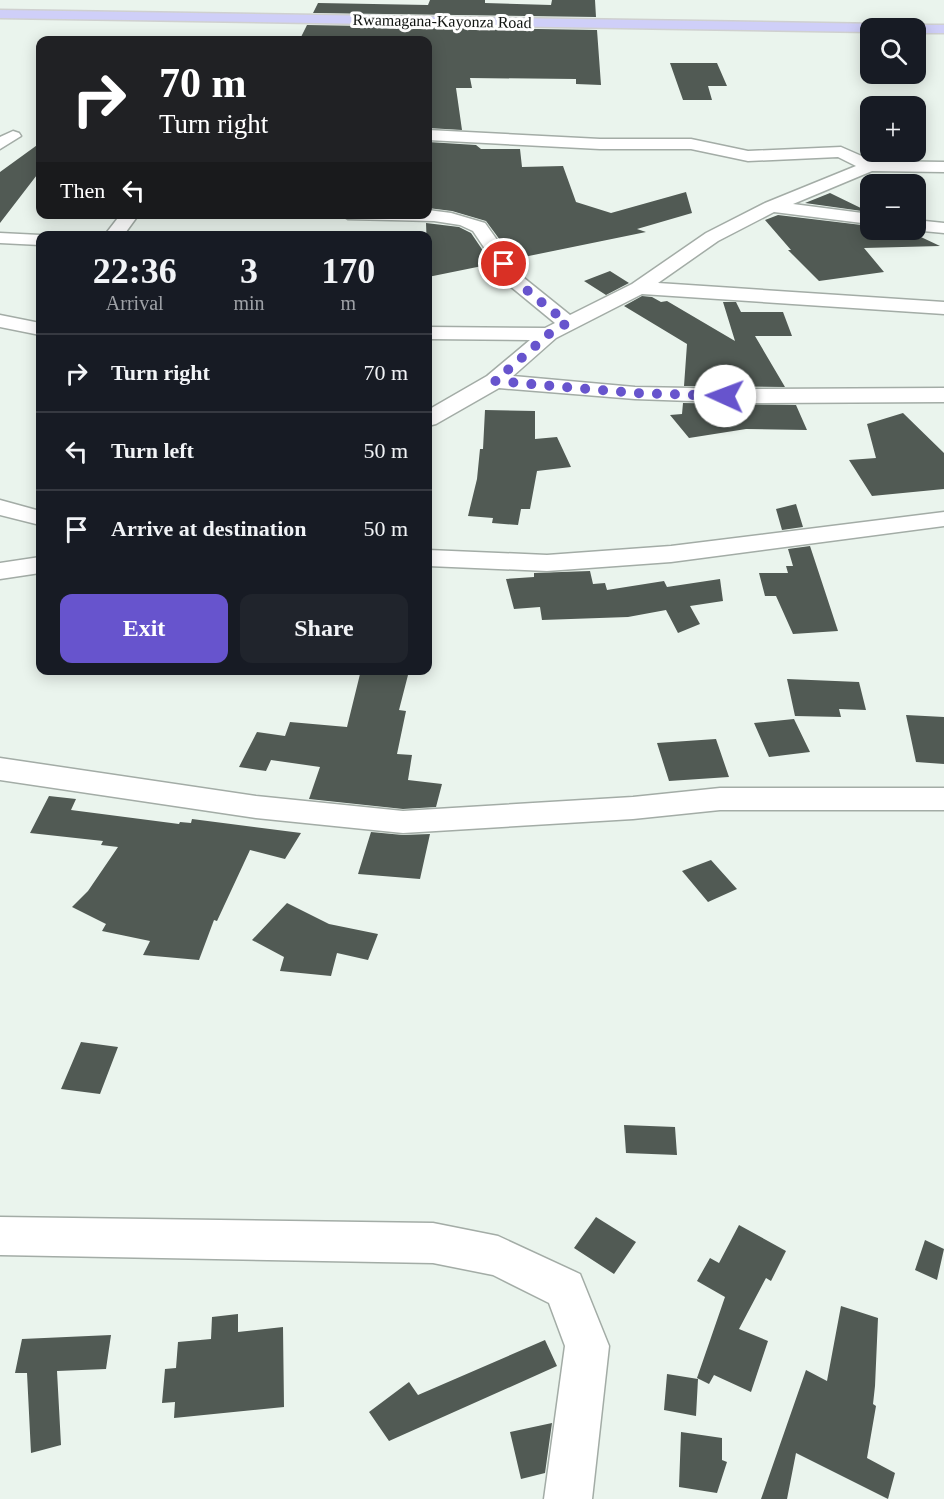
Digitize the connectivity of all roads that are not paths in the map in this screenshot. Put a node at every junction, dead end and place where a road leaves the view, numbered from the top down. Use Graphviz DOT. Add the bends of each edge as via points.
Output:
graph roads {
  1 [pos="0,14"];
  2 [pos="860,28"];
  3 [pos="926,29"];
  4 [pos="944,29"];
  5 [pos="432,135"];
  6 [pos="870,166"];
  7 [pos="944,167"];
  8 [pos="771,207"];
  9 [pos="432,217"];
  10 [pos="860,218"];
  11 [pos="126,219"];
  12 [pos="926,226"];
  13 [pos="944,228"];
  14 [pos="117,231"];
  15 [pos="0,238"];
  16 [pos="36,240"];
  17 [pos="639,288"];
  18 [pos="944,308"];
  19 [pos="0,321"];
  20 [pos="36,322"];
  21 [pos="567,323"];
  22 [pos="432,333"];
  23 [pos="549,334"];
  24 [pos="495,381"];
  25 [pos="944,395"];
  26 [pos="432,417"];
  27 [pos="0,507"];
  28 [pos="36,517"];
  29 [pos="944,519"];
  30 [pos="432,558"];
  31 [pos="36,566"];
  32 [pos="0,571"];
  33 [pos="0,769"];
  34 [pos="944,799"];
  35 [pos="0,1236"];
  36 [pos="568,1499"];
  1 -- 2 [label="highway, Rwamagana-Kayonza Road"];
  3 -- 4 [label="highway"];
  5 -- 6 [label="street" via="600,144 691,144 748,156 841,152"];
  6 -- 7 [label="street"];
  6 -- 8 [label="street"];
  8 -- 10 [label="street"];
  8 -- 17 [label="street" via="712,237"];
  9 -- 21 [label="street" via="479,226 517,282"];
  11 -- 14 [label="street"];
  12 -- 13 [label="street"];
  15 -- 16 [label="street"];
  17 -- 18 [label="street"];
  17 -- 21 [label="street"];
  19 -- 20 [label="street"];
  21 -- 23 [label="street"];
  22 -- 23 [label="street"];
  23 -- 24 [label="street"];
  24 -- 25 [label="street" via="646,393"];
  24 -- 26 [label="street"];
  27 -- 28 [label="street"];
  29 -- 30 [label="street" via="671,554 547,563"];
  31 -- 32 [label="street"];
  33 -- 34 [label="street" via="255,807 403,822 720,799"];
  35 -- 36 [label="street" via="433,1243 498,1256 565,1289 587,1346"];
}
